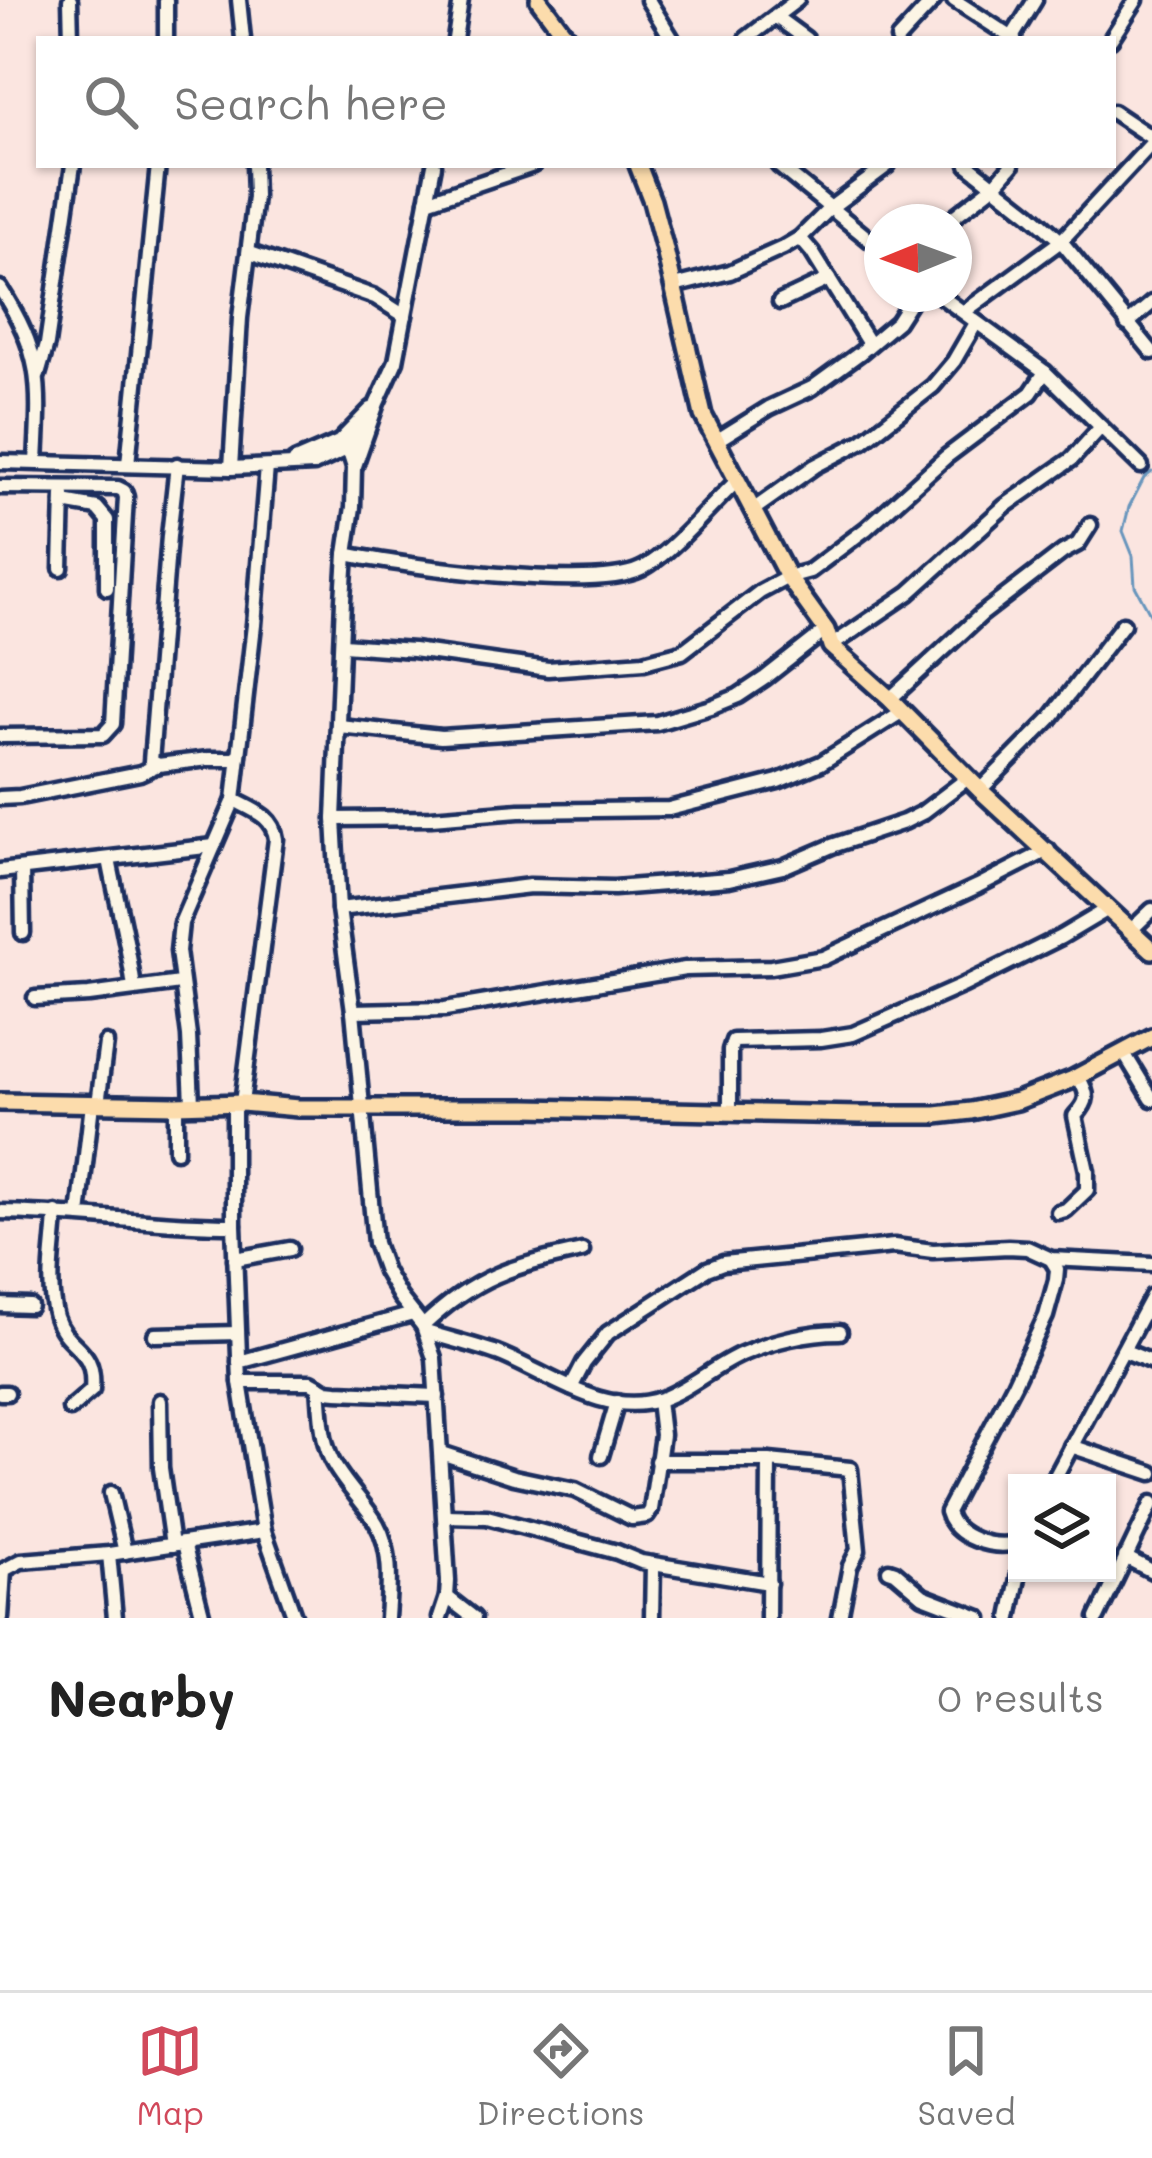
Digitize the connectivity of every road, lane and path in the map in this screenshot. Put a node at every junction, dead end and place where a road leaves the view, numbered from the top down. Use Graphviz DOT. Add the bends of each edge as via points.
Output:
graph roads {
  1 [pos="70,0"];
  2 [pos="166,0"];
  3 [pos="239,0"];
  4 [pos="461,0"];
  5 [pos="539,0"];
  6 [pos="648,0"];
  7 [pos="797,0"];
  8 [pos="934,0"];
  9 [pos="954,0"];
  10 [pos="1035,0"];
  11 [pos="1136,0"];
  12 [pos="776,17"];
  13 [pos="71,36"];
  14 [pos="166,36"];
  15 [pos="243,36"];
  16 [pos="455,36"];
  17 [pos="566,36"];
  18 [pos="670,36"];
  19 [pos="750,36"];
  20 [pos="802,36"];
  21 [pos="901,36"];
  22 [pos="1009,36"];
  23 [pos="1013,36"];
  24 [pos="1114,36"];
  25 [pos="1116,114"];
  26 [pos="1152,141"];
  27 [pos="74,168"];
  28 [pos="158,168"];
  29 [pos="254,168"];
  30 [pos="433,168"];
  31 [pos="524,168"];
  32 [pos="639,168"];
  33 [pos="781,168"];
  34 [pos="884,168"];
  35 [pos="972,168"];
  36 [pos="1009,168"];
  37 [pos="995,185"];
  38 [pos="427,201"];
  39 [pos="970,204"];
  40 [pos="829,209"];
  41 [pos="864,236"];
  42 [pos="800,238"];
  43 [pos="1060,242"];
  44 [pos="250,253"];
  45 [pos="829,279"];
  46 [pos="674,286"];
  47 [pos="0,287"];
  48 [pos="780,302"];
  49 [pos="1152,303"];
  50 [pos="972,306"];
  51 [pos="903,312"];
  52 [pos="964,312"];
  53 [pos="51,314"];
  54 [pos="406,316"];
  55 [pos="22,322"];
  56 [pos="976,323"];
  57 [pos="1127,324"];
  58 [pos="869,344"];
  59 [pos="1152,352"];
  60 [pos="1046,372"];
  61 [pos="38,375"];
  62 [pos="377,403"];
  63 [pos="370,421"];
  64 [pos="1101,427"];
  65 [pos="716,441"];
  66 [pos="343,445"];
  67 [pos="0,462"];
  68 [pos="36,462"];
  69 [pos="128,464"];
  70 [pos="314,464"];
  71 [pos="177,465"];
  72 [pos="1141,466"];
  73 [pos="267,467"];
  74 [pos="283,467"];
  75 [pos="231,468"];
  76 [pos="351,471"];
  77 [pos="737,481"];
  78 [pos="0,487"];
  79 [pos="63,495"];
  80 [pos="753,510"];
  81 [pos="1090,525"];
  82 [pos="346,554"];
  83 [pos="61,568"];
  84 [pos="788,578"];
  85 [pos="106,588"];
  86 [pos="1123,624"];
  87 [pos="828,638"];
  88 [pos="343,645"];
  89 [pos="896,705"];
  90 [pos="339,726"];
  91 [pos="0,736"];
  92 [pos="238,759"];
  93 [pos="158,765"];
  94 [pos="974,784"];
  95 [pos="0,798"];
  96 [pos="234,800"];
  97 [pos="334,819"];
  98 [pos="214,846"];
  99 [pos="1048,850"];
  100 [pos="109,859"];
  101 [pos="22,870"];
  102 [pos="0,871"];
  103 [pos="338,909"];
  104 [pos="1108,909"];
  105 [pos="1152,910"];
  106 [pos="1130,931"];
  107 [pos="23,934"];
  108 [pos="1152,950"];
  109 [pos="180,983"];
  110 [pos="134,989"];
  111 [pos="34,998"];
  112 [pos="353,1012"];
  113 [pos="1152,1037"];
  114 [pos="106,1043"];
  115 [pos="1124,1053"];
  116 [pos="1078,1077"];
  117 [pos="1152,1099"];
  118 [pos="0,1102"];
  119 [pos="95,1104"];
  120 [pos="238,1104"];
  121 [pos="184,1105"];
  122 [pos="363,1108"];
  123 [pos="730,1113"];
  124 [pos="176,1151"];
  125 [pos="0,1212"];
  126 [pos="1058,1212"];
  127 [pos="56,1213"];
  128 [pos="79,1215"];
  129 [pos="234,1225"];
  130 [pos="290,1249"];
  131 [pos="582,1250"];
  132 [pos="235,1259"];
  133 [pos="1052,1259"];
  134 [pos="1152,1264"];
  135 [pos="1152,1296"];
  136 [pos="0,1305"];
  137 [pos="29,1306"];
  138 [pos="413,1314"];
  139 [pos="425,1329"];
  140 [pos="840,1332"];
  141 [pos="238,1333"];
  142 [pos="155,1336"];
  143 [pos="1124,1351"];
  144 [pos="239,1362"];
  145 [pos="1152,1362"];
  146 [pos="240,1382"];
  147 [pos="319,1386"];
  148 [pos="571,1388"];
  149 [pos="436,1396"];
  150 [pos="160,1400"];
  151 [pos="658,1400"];
  152 [pos="617,1402"];
  153 [pos="70,1409"];
  154 [pos="1071,1446"];
  155 [pos="441,1453"];
  156 [pos="602,1456"];
  157 [pos="657,1461"];
  158 [pos="769,1461"];
  159 [pos="1152,1473"];
  160 [pos="1057,1474"];
  161 [pos="111,1493"];
  162 [pos="1152,1503"];
  163 [pos="446,1516"];
  164 [pos="265,1531"];
  165 [pos="178,1544"];
  166 [pos="1008,1545"];
  167 [pos="125,1552"];
  168 [pos="109,1554"];
  169 [pos="1125,1556"];
  170 [pos="653,1564"];
  171 [pos="889,1570"];
  172 [pos="1152,1571"];
  173 [pos="1017,1582"];
  174 [pos="769,1583"];
  175 [pos="446,1598"];
  176 [pos="1,1618"];
  177 [pos="116,1618"];
  178 [pos="203,1618"];
  179 [pos="295,1618"];
  180 [pos="387,1618"];
  181 [pos="440,1618"];
  182 [pos="474,1618"];
  183 [pos="652,1618"];
  184 [pos="768,1618"];
  185 [pos="840,1618"];
  186 [pos="980,1618"];
  187 [pos="1010,1618"];
  188 [pos="1097,1618"];
  1 -- 13 [label="street"];
  2 -- 14 [label="street"];
  3 -- 15 [label="street"];
  4 -- 16 [label="street"];
  5 -- 17 [label="main road"];
  6 -- 18 [label="street"];
  7 -- 12 [label="street"];
  8 -- 21 [label="street"];
  9 -- 22 [label="street"];
  10 -- 23 [label="street"];
  11 -- 24 [label="street"];
  12 -- 19 [label="street"];
  12 -- 20 [label="street"];
  25 -- 26 [label="street"];
  26 -- 43 [label="street"];
  27 -- 53 [label="street"];
  28 -- 69 [label="street"];
  29 -- 44 [label="street"];
  30 -- 38 [label="street"];
  31 -- 38 [label="street"];
  32 -- 46 [label="main road"];
  33 -- 40 [label="street"];
  34 -- 40 [label="street"];
  35 -- 37 [label="street"];
  36 -- 37 [label="street"];
  37 -- 39 [label="street"];
  37 -- 43 [label="street"];
  38 -- 54 [label="street"];
  40 -- 41 [label="street"];
  40 -- 42 [label="street"];
  42 -- 45 [label="street"];
  42 -- 46 [label="street" via="730,272"];
  43 -- 50 [label="street"];
  43 -- 57 [label="street"];
  44 -- 54 [label="street" via="375,297"];
  44 -- 75 [label="street"];
  45 -- 48 [label="street"];
  45 -- 58 [label="street"];
  46 -- 65 [label="main road"];
  47 -- 55 [label="street"];
  49 -- 57 [label="street"];
  51 -- 58 [label="street"];
  52 -- 56 [label="street"];
  53 -- 55 [label="street"];
  53 -- 61 [label="street"];
  54 -- 62 [label="street"];
  55 -- 61 [label="street"];
  56 -- 60 [label="street"];
  56 -- 80 [label="street" via="933,386"];
  57 -- 59 [label="street"];
  58 -- 65 [label="street" via="812,388"];
  60 -- 64 [label="street"];
  60 -- 84 [label="street" via="866,529"];
  61 -- 68 [label="street"];
  62 -- 63 [label="street"];
  62 -- 66 [label="street"];
  63 -- 66 [label="street"];
  63 -- 76 [label="street"];
  64 -- 72 [label="street"];
  64 -- 87 [label="street" via="909,593"];
  65 -- 77 [label="main road"];
  66 -- 70 [label="street"];
  66 -- 74 [label="street"];
  66 -- 76 [label="street"];
  67 -- 68 [label="street"];
  68 -- 69 [label="street"];
  69 -- 71 [label="street"];
  70 -- 74 [label="street"];
  70 -- 76 [label="street"];
  71 -- 75 [label="street"];
  71 -- 93 [label="street" via="150,755"];
  73 -- 74 [label="street"];
  73 -- 75 [label="street"];
  73 -- 92 [label="street"];
  76 -- 82 [label="street"];
  77 -- 80 [label="main road"];
  77 -- 82 [label="street" via="662,556 631,574 442,569"];
  78 -- 79 [label="street"];
  79 -- 83 [label="street"];
  79 -- 85 [label="street" via="107,520"];
  79 -- 91 [label="street" via="118,488 126,497 113,724 103,735"];
  80 -- 84 [label="main road"];
  81 -- 89 [label="street" via="1078,544 981,615"];
  82 -- 88 [label="street"];
  84 -- 87 [label="main road"];
  84 -- 88 [label="street" via="666,659 548,669"];
  86 -- 94 [label="street" via="1050,719"];
  87 -- 89 [label="main road"];
  87 -- 90 [label="street" via="738,696 657,722 441,737"];
  88 -- 90 [label="street"];
  89 -- 94 [label="main road"];
  89 -- 97 [label="street" via="821,763 754,790 669,809"];
  90 -- 97 [label="street"];
  92 -- 93 [label="street"];
  92 -- 96 [label="street"];
  93 -- 95 [label="street"];
  94 -- 99 [label="main road"];
  94 -- 103 [label="street" via="904,822 757,875 614,888 530,886"];
  96 -- 98 [label="street"];
  96 -- 120 [label="street" via="265,816 276,839"];
  97 -- 103 [label="street"];
  98 -- 100 [label="street"];
  98 -- 109 [label="street" via="181,923"];
  99 -- 104 [label="main road"];
  99 -- 112 [label="street" via="823,958 685,969 445,1009"];
  100 -- 101 [label="street"];
  100 -- 110 [label="street"];
  101 -- 102 [label="street"];
  101 -- 107 [label="street"];
  103 -- 112 [label="street"];
  104 -- 106 [label="main road"];
  104 -- 123 [label="street" via="853,1034 733,1041"];
  105 -- 106 [label="street"];
  106 -- 108 [label="main road"];
  109 -- 110 [label="street"];
  109 -- 121 [label="street" via="189,1036"];
  110 -- 111 [label="street"];
  112 -- 122 [label="street"];
  113 -- 115 [label="main road"];
  114 -- 119 [label="street"];
  115 -- 116 [label="main road"];
  115 -- 117 [label="street"];
  116 -- 123 [label="main road" via="971,1112"];
  116 -- 126 [label="street" via="1088,1094 1076,1116 1087,1190"];
  118 -- 119 [label="main road"];
  119 -- 121 [label="main road"];
  119 -- 128 [label="street"];
  120 -- 121 [label="main road"];
  120 -- 122 [label="main road"];
  120 -- 129 [label="street"];
  121 -- 124 [label="street"];
  122 -- 123 [label="main road"];
  122 -- 138 [label="street" via="375,1244"];
  125 -- 127 [label="street"];
  127 -- 128 [label="street"];
  127 -- 153 [label="street" via="56,1317 92,1368 92,1390"];
  128 -- 129 [label="street"];
  129 -- 132 [label="street"];
  130 -- 132 [label="street"];
  131 -- 139 [label="street" via="501,1271 454,1298"];
  132 -- 141 [label="street"];
  133 -- 134 [label="street"];
  133 -- 148 [label="street" via="1027,1248 894,1246 723,1263 608,1334"];
  133 -- 166 [label="street" via="1056,1280 1046,1316 947,1512 975,1540"];
  135 -- 143 [label="street"];
  136 -- 137 [label="street"];
  138 -- 139 [label="street"];
  138 -- 144 [label="street"];
  139 -- 148 [label="street"];
  139 -- 149 [label="street"];
  140 -- 151 [label="street" via="742,1353"];
  141 -- 142 [label="street"];
  141 -- 144 [label="street"];
  143 -- 145 [label="street"];
  143 -- 154 [label="street"];
  144 -- 146 [label="street"];
  146 -- 147 [label="street"];
  146 -- 164 [label="street"];
  147 -- 149 [label="street"];
  147 -- 180 [label="street" via="330,1457 383,1538"];
  148 -- 152 [label="street"];
  149 -- 155 [label="street"];
  150 -- 165 [label="street" via="161,1468"];
  151 -- 152 [label="street"];
  151 -- 157 [label="street"];
  152 -- 156 [label="street"];
  154 -- 159 [label="street"];
  154 -- 160 [label="street"];
  155 -- 157 [label="street" via="575,1490 640,1519 651,1510"];
  155 -- 163 [label="street"];
  157 -- 158 [label="street"];
  158 -- 174 [label="street"];
  158 -- 185 [label="street" via="850,1469 857,1550"];
  161 -- 167 [label="street"];
  162 -- 169 [label="street"];
  163 -- 170 [label="street" via="488,1517"];
  163 -- 175 [label="street"];
  164 -- 165 [label="street"];
  164 -- 179 [label="street"];
  165 -- 167 [label="street"];
  165 -- 178 [label="street"];
  167 -- 168 [label="street"];
  168 -- 176 [label="street" via="10,1565"];
  168 -- 177 [label="street"];
  169 -- 172 [label="street"];
  169 -- 188 [label="street"];
  170 -- 174 [label="street"];
  170 -- 183 [label="street"];
  171 -- 186 [label="street" via="923,1596"];
  173 -- 187 [label="street"];
  174 -- 184 [label="street"];
  175 -- 181 [label="street"];
  175 -- 182 [label="street"];
}
